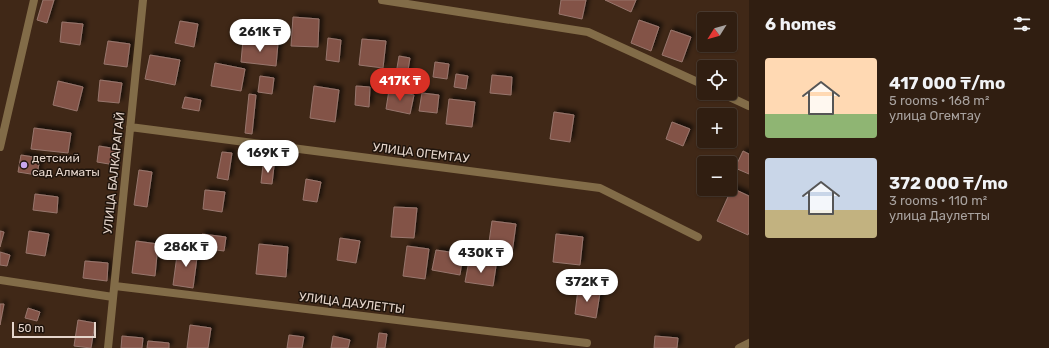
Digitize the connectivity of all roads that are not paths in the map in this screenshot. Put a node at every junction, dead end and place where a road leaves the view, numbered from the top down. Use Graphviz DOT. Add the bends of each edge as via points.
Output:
graph roads {
  1 [pos="34,0"];
  2 [pos="143,0"];
  3 [pos="382,0"];
  4 [pos="697,82"];
  5 [pos="736,100"];
  6 [pos="749,106"];
  7 [pos="130,127"];
  8 [pos="0,147"];
  9 [pos="698,237"];
  10 [pos="0,280"];
  11 [pos="114,286"];
  12 [pos="113,297"];
  13 [pos="587,343"];
  14 [pos="749,343"];
  15 [pos="108,348"];
  16 [pos="739,348"];
  1 -- 8 [label="street"];
  2 -- 7 [label="street, УЛИЦА БАЛКАРАГАЙ"];
  3 -- 4 [label="street" via="588,32"];
  5 -- 6 [label="street"];
  7 -- 9 [label="street, УЛИЦА ОГЕМТАУ" via="600,188"];
  7 -- 11 [label="street, УЛИЦА БАЛКАРАГАЙ"];
  10 -- 12 [label="street"];
  11 -- 12 [label="street, УЛИЦА БАЛКАРАГАЙ"];
  11 -- 13 [label="street, УЛИЦА ДАУЛЕТТЫ"];
  12 -- 15 [label="street, УЛИЦА БАЛКАРАГАЙ"];
  14 -- 16 [label="street"];
}
